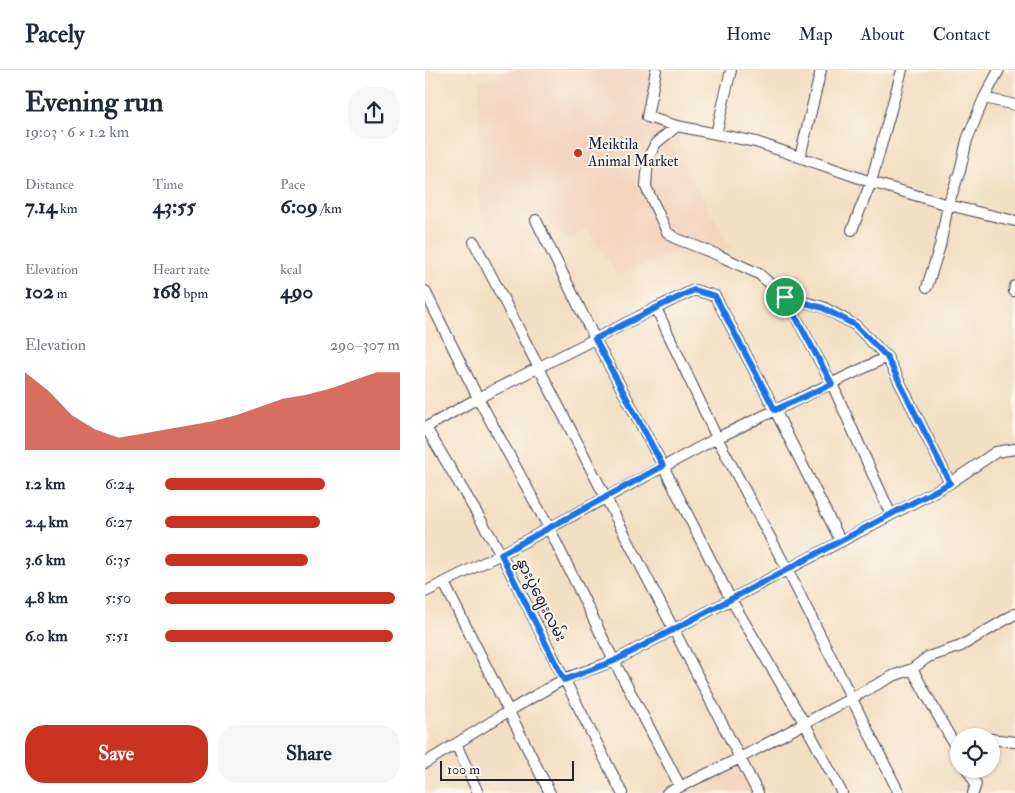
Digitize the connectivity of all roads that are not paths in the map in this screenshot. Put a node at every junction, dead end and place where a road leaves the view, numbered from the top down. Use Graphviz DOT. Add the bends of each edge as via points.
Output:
graph roads {
  1 [pos="656,70"];
  2 [pos="731,70"];
  3 [pos="821,70"];
  4 [pos="903,70"];
  5 [pos="999,70"];
  6 [pos="984,98"];
  7 [pos="1015,105"];
  8 [pos="677,126"];
  9 [pos="716,134"];
  10 [pos="800,157"];
  11 [pos="871,182"];
  12 [pos="948,205"];
  13 [pos="536,220"];
  14 [pos="1015,221"];
  15 [pos="852,230"];
  16 [pos="474,242"];
  17 [pos="927,286"];
  18 [pos="425,292"];
  19 [pos="785,297"];
  20 [pos="656,308"];
  21 [pos="595,339"];
  22 [pos="887,357"];
  23 [pos="538,368"];
  24 [pos="832,384"];
  25 [pos="478,398"];
  26 [pos="775,410"];
  27 [pos="425,427"];
  28 [pos="717,438"];
  29 [pos="1015,449"];
  30 [pos="663,466"];
  31 [pos="950,483"];
  32 [pos="607,498"];
  33 [pos="891,515"];
  34 [pos="549,528"];
  35 [pos="841,542"];
  36 [pos="501,554"];
  37 [pos="787,569"];
  38 [pos="443,583"];
  39 [pos="425,592"];
  40 [pos="730,598"];
  41 [pos="1015,614"];
  42 [pos="674,630"];
  43 [pos="614,661"];
  44 [pos="912,669"];
  45 [pos="564,680"];
  46 [pos="852,698"];
  47 [pos="507,712"];
  48 [pos="805,724"];
  49 [pos="950,737"];
  50 [pos="1000,740"];
  51 [pos="1015,742"];
  52 [pos="457,744"];
  53 [pos="740,758"];
  54 [pos="425,763"];
  55 [pos="972,778"];
  56 [pos="680,786"];
  57 [pos="478,793"];
  58 [pos="550,793"];
  59 [pos="622,793"];
  60 [pos="667,793"];
  61 [pos="759,793"];
  62 [pos="842,793"];
  63 [pos="899,793"];
  64 [pos="973,793"];
  1 -- 8 [label="street" via="647,117"];
  2 -- 9 [label="street"];
  3 -- 10 [label="street"];
  4 -- 11 [label="street"];
  5 -- 6 [label="street"];
  6 -- 7 [label="street"];
  6 -- 12 [label="street" via="967,140"];
  8 -- 9 [label="street"];
  8 -- 19 [label="street" via="656,143 648,158 646,187 667,232 759,274"];
  9 -- 10 [label="street" via="756,142"];
  10 -- 11 [label="street"];
  11 -- 12 [label="street"];
  11 -- 15 [label="street"];
  12 -- 14 [label="street"];
  12 -- 17 [label="street" via="940,246"];
  13 -- 21 [label="street"];
  16 -- 23 [label="street"];
  18 -- 25 [label="street"];
  19 -- 22 [label="street" via="823,308 855,325"];
  19 -- 24 [label="street"];
  20 -- 21 [label="street"];
  20 -- 26 [label="street" via="694,290 715,296"];
  20 -- 28 [label="street"];
  21 -- 23 [label="street"];
  21 -- 30 [label="street"];
  22 -- 24 [label="street"];
  22 -- 31 [label="street"];
  23 -- 25 [label="street"];
  23 -- 32 [label="street"];
  24 -- 26 [label="street"];
  24 -- 33 [label="street"];
  25 -- 27 [label="street"];
  25 -- 34 [label="street"];
  26 -- 28 [label="street"];
  26 -- 35 [label="street"];
  27 -- 36 [label="street, နွားပွဲဈေးလမ်း"];
  28 -- 30 [label="street"];
  28 -- 37 [label="street"];
  29 -- 31 [label="street" via="996,452"];
  30 -- 32 [label="street"];
  30 -- 40 [label="street"];
  31 -- 33 [label="street"];
  32 -- 34 [label="street"];
  32 -- 42 [label="street"];
  33 -- 35 [label="street"];
  34 -- 36 [label="street"];
  34 -- 43 [label="street"];
  35 -- 37 [label="street"];
  36 -- 38 [label="street"];
  36 -- 45 [label="street, နွားပွဲဈေးလမ်း"];
  37 -- 40 [label="street"];
  37 -- 46 [label="street"];
  38 -- 39 [label="street"];
  38 -- 47 [label="street"];
  40 -- 42 [label="street"];
  40 -- 48 [label="street"];
  41 -- 44 [label="street" via="961,646 928,657"];
  42 -- 43 [label="street"];
  42 -- 53 [label="street"];
  43 -- 45 [label="street"];
  43 -- 56 [label="street"];
  44 -- 46 [label="street"];
  44 -- 49 [label="street"];
  45 -- 47 [label="street"];
  45 -- 59 [label="street, နွားပွဲဈေးလမ်း"];
  46 -- 48 [label="street"];
  46 -- 63 [label="street"];
  47 -- 52 [label="street"];
  47 -- 58 [label="street"];
  48 -- 53 [label="street"];
  48 -- 62 [label="street"];
  50 -- 51 [label="street"];
  52 -- 54 [label="street"];
  52 -- 57 [label="street"];
  53 -- 56 [label="street"];
  53 -- 61 [label="street"];
  55 -- 64 [label="street" via="976,784"];
  56 -- 60 [label="street"];
}
